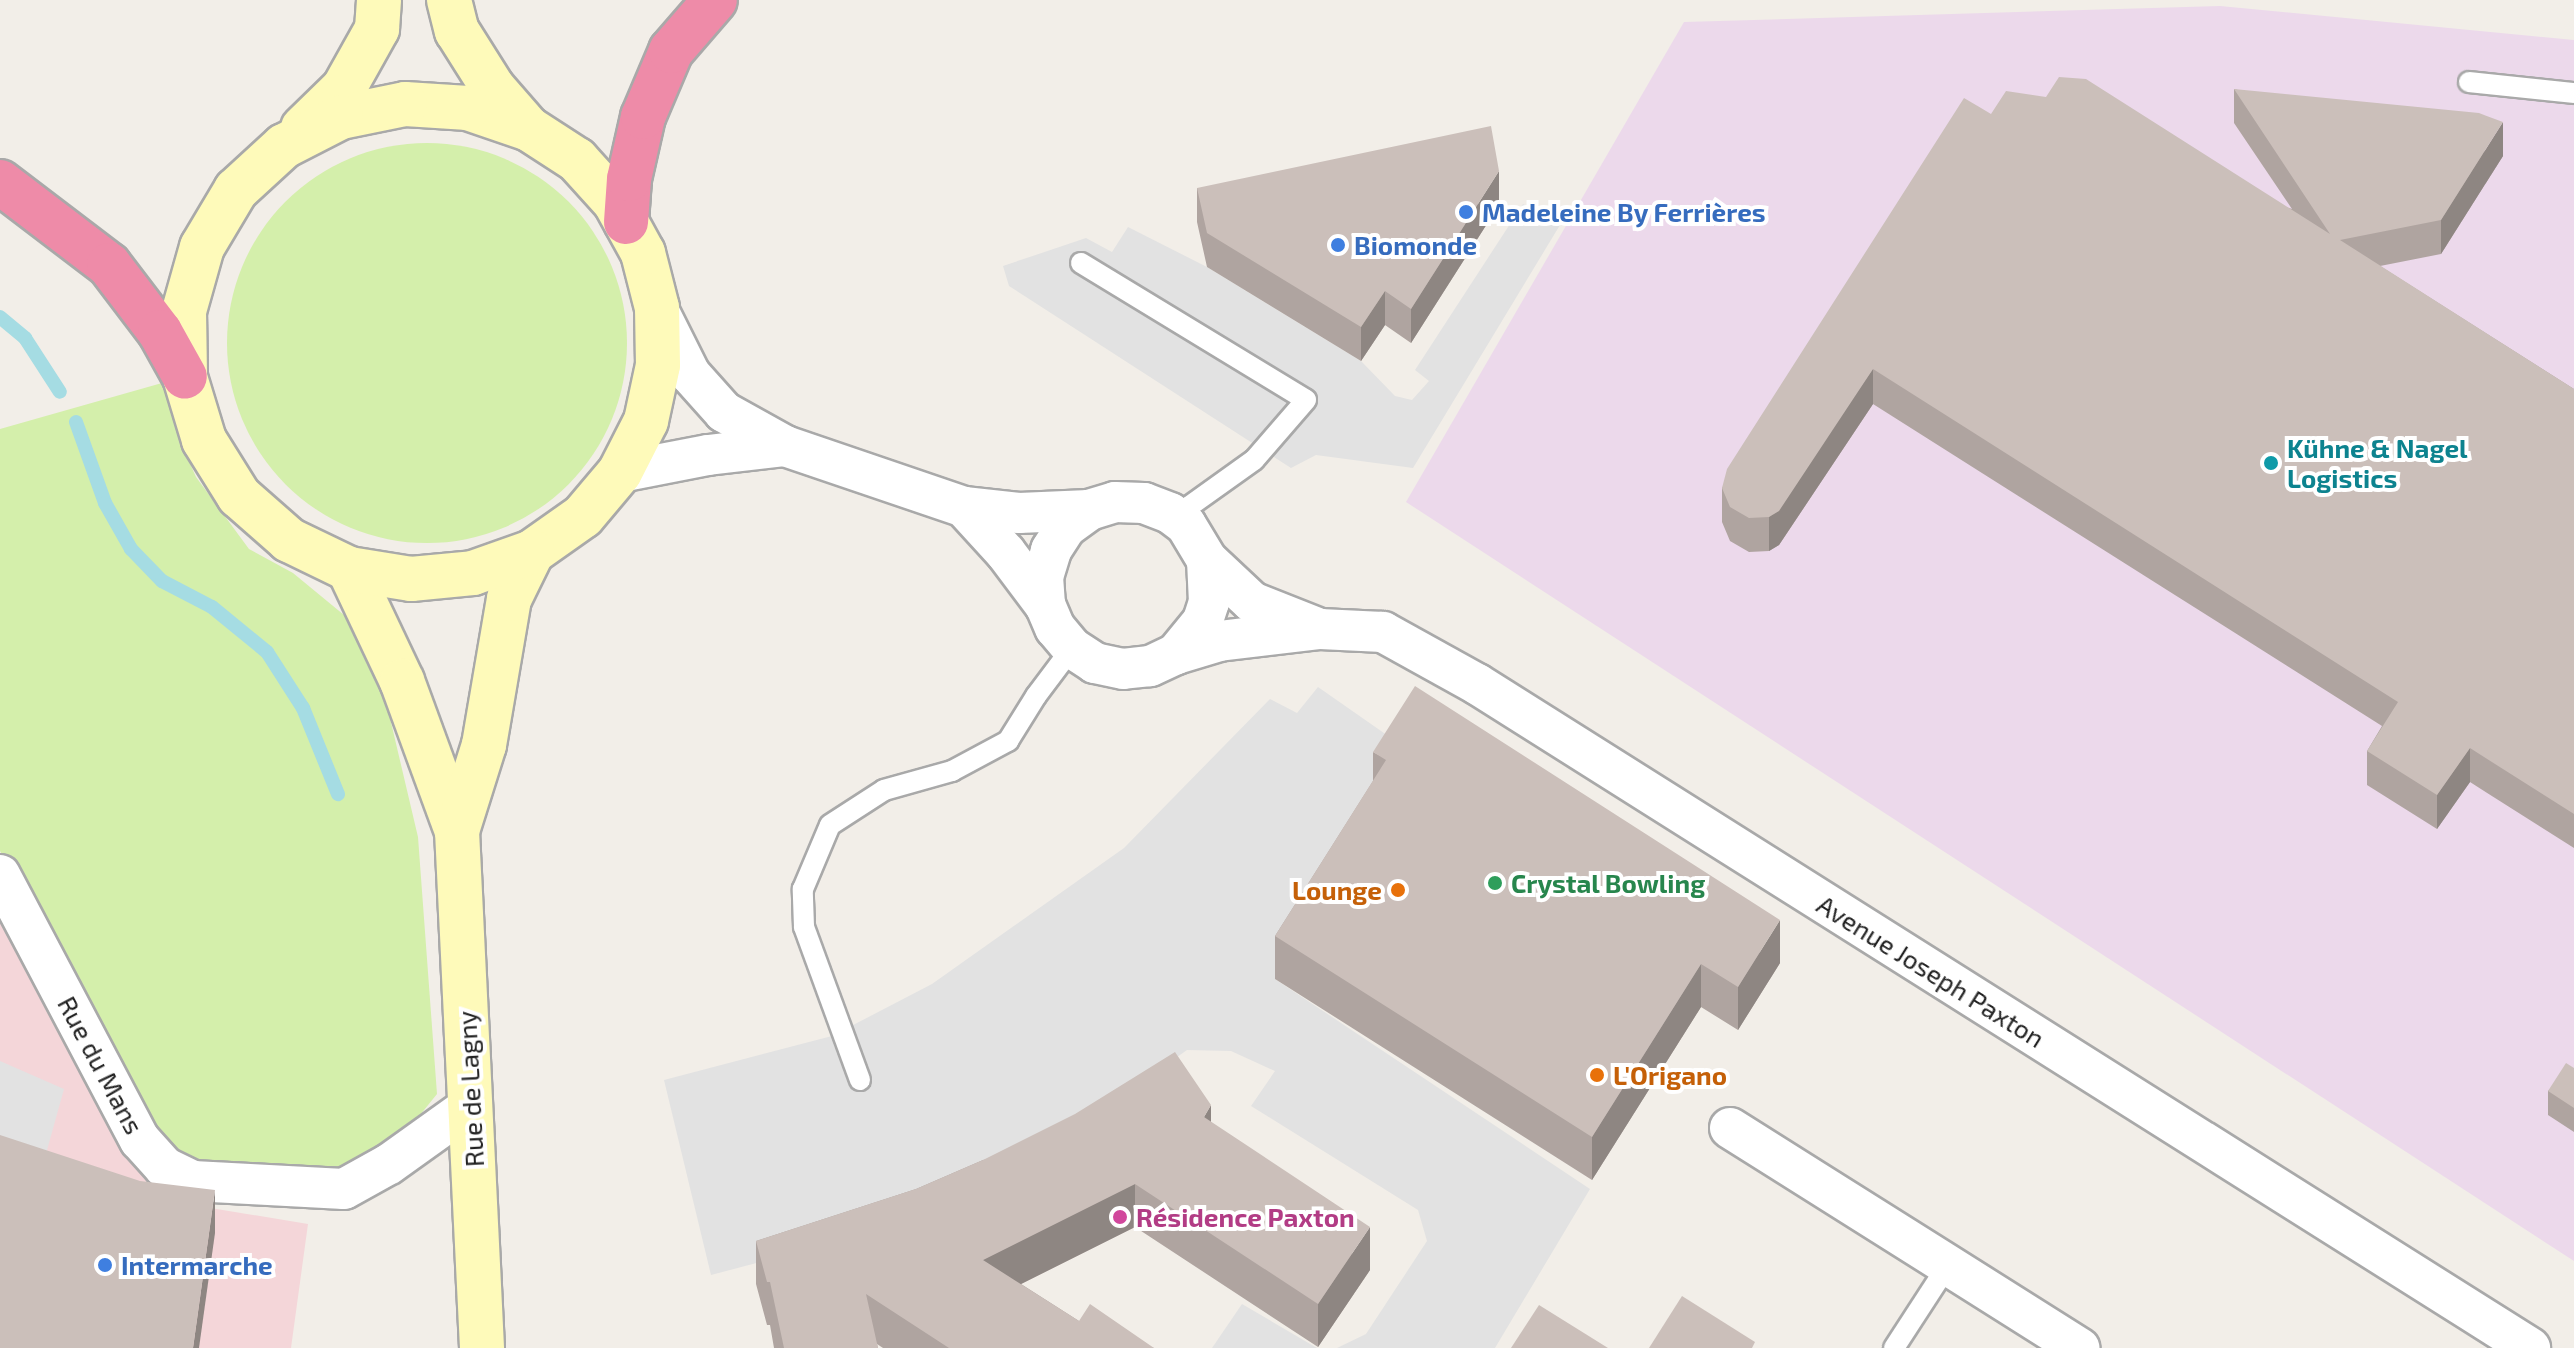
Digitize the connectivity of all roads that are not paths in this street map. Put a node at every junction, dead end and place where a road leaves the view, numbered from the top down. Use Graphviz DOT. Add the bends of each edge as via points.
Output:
graph roads {
  1 [pos="379,0"];
  2 [pos="449,0"];
  3 [pos="715,0"];
  4 [pos="2469,82"];
  5 [pos="2574,93"];
  6 [pos="529,129"];
  7 [pos="284,146"];
  8 [pos="0,182"];
  9 [pos="626,222"];
  10 [pos="1081,263"];
  11 [pos="657,308"];
  12 [pos="185,377"];
  13 [pos="785,446"];
  14 [pos="620,472"];
  15 [pos="964,507"];
  16 [pos="1089,510"];
  17 [pos="1170,513"];
  18 [pos="532,552"];
  19 [pos="1207,560"];
  20 [pos="349,569"];
  21 [pos="1045,605"];
  22 [pos="1320,629"];
  23 [pos="1072,648"];
  24 [pos="1176,654"];
  25 [pos="457,831"];
  26 [pos="0,875"];
  27 [pos="860,1080"];
  28 [pos="470,1106"];
  29 [pos="1730,1128"];
  30 [pos="1948,1265"];
  31 [pos="482,1348"];
  32 [pos="1894,1348"];
  33 [pos="2079,1348"];
  34 [pos="2530,1348"];
  1 -- 7 [label="main road" via="377,29 344,88"];
  2 -- 6 [label="main road" via="457,31 493,88"];
  3 -- 9 [label="highway" via="671,51 643,117"];
  4 -- 5 [label="lane"];
  6 -- 7 [label="main road" via="468,108 405,104 341,117"];
  6 -- 9 [label="main road" via="577,160"];
  7 -- 12 [label="main road" via="236,190 202,247 184,311"];
  8 -- 12 [label="highway" via="109,265 160,332"];
  9 -- 11 [label="main road" via="643,253"];
  10 -- 17 [label="lane" via="1306,400 1254,460 1188,507"];
  11 -- 13 [label="street" via="690,374 724,412"];
  11 -- 14 [label="main road" via="655,379 646,421"];
  12 -- 20 [label="main road" via="204,440 239,496 289,540"];
  13 -- 14 [label="street"];
  13 -- 15 [label="street"];
  14 -- 18 [label="main road" via="583,516"];
  15 -- 16 [label="street" via="1019,513"];
  15 -- 21 [label="street"];
  16 -- 17 [label="street" via="1115,502 1144,503"];
  16 -- 21 [label="street" via="1066,527 1051,550 1043,577"];
  17 -- 19 [label="street" via="1186,525"];
  18 -- 20 [label="main road" via="473,573 411,579"];
  18 -- 25 [label="main road, Rue de Lagny" via="509,599 484,745"];
  19 -- 22 [label="street, Avenue Joseph Paxton" via="1252,602"];
  19 -- 24 [label="street" via="1209,602 1203,621"];
  20 -- 25 [label="main road, Rue de Lagny" via="402,681"];
  21 -- 23 [label="street"];
  22 -- 24 [label="street, Avenue Joseph Paxton" via="1219,641"];
  22 -- 34 [label="street, Avenue Joseph Paxton" via="1383,632 1477,684"];
  23 -- 24 [label="street" via="1095,663 1123,669 1150,666"];
  23 -- 27 [label="lane" via="1008,741 952,771 884,790 830,825 803,889 804,927"];
  25 -- 28 [label="main road, Rue de Lagny"];
  26 -- 28 [label="street, Rue du Mans" via="140,1140 164,1167 193,1181 344,1189"];
  28 -- 31 [label="main road, Rue de Lagny"];
  29 -- 30 [label="street"];
  30 -- 32 [label="lane"];
  30 -- 33 [label="street"];
}
